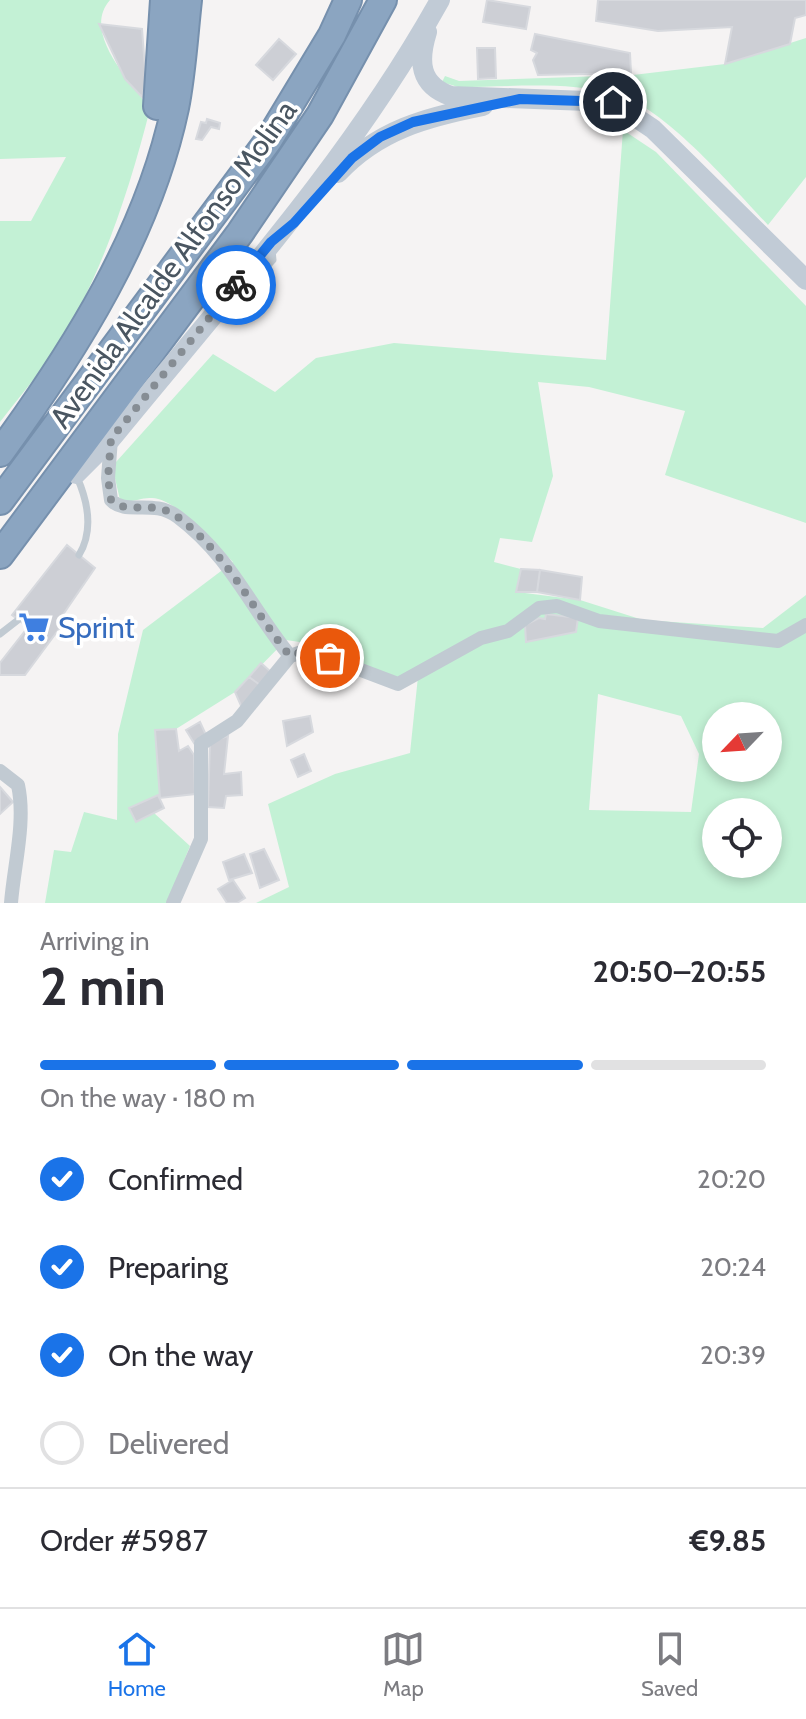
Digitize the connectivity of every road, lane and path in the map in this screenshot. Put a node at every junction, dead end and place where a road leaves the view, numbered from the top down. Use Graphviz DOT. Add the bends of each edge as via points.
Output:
graph roads {
  1 [pos="164,0"];
  2 [pos="188,0"];
  3 [pos="348,0"];
  4 [pos="383,0"];
  5 [pos="402,0"];
  6 [pos="436,6"];
  7 [pos="520,99"];
  8 [pos="131,239"];
  9 [pos="271,242"];
  10 [pos="806,280"];
  11 [pos="111,439"];
  12 [pos="0,453"];
  13 [pos="76,474"];
  14 [pos="0,501"];
  15 [pos="17,533"];
  16 [pos="0,555"];
  17 [pos="79,555"];
  18 [pos="18,620"];
  19 [pos="806,625"];
  20 [pos="0,634"];
  21 [pos="290,656"];
  22 [pos="0,771"];
  23 [pos="11,903"];
  24 [pos="173,903"];
  1 -- 8 [label="highway" via="160,90"];
  2 -- 8 [label="highway" via="175,109"];
  3 -- 14 [label="highway, Avenida Alcalde Alfonso Molina" via="268,141"];
  4 -- 15 [label="highway, Avenida Alcalde Alfonso Molina" via="320,115 240,233"];
  5 -- 13 [label="highway" via="325,134"];
  6 -- 7 [label="main road" via="421,62 432,86 451,96"];
  6 -- 9 [label="main road, Avenida Alcalde Alfonso Molina" via="371,109"];
  7 -- 9 [label="main road" via="413,122 380,137 352,158"];
  7 -- 10 [label="main road" via="613,102 653,129"];
  8 -- 12 [label="highway" via="47,389"];
  9 -- 11 [label="main road, Avenida Alcalde Alfonso Molina"];
  11 -- 13 [label="main road, Avenida Alcalde Alfonso Molina"];
  11 -- 21 [label="street" via="111,500 126,509 152,506 177,516 237,576"];
  13 -- 15 [label="highway" via="48,511"];
  13 -- 17 [label="lane" via="89,503 86,544"];
  15 -- 16 [label="highway, Avenida Alcalde Alfonso Molina"];
  18 -- 20 [label="lane"];
  19 -- 21 [label="street" via="778,641 599,621 557,606 539,608 508,631 481,638 398,684 308,650"];
  21 -- 24 [label="street" via="237,721 201,744 201,839"];
  22 -- 23 [label="street" via="18,785 23,813"];
}
